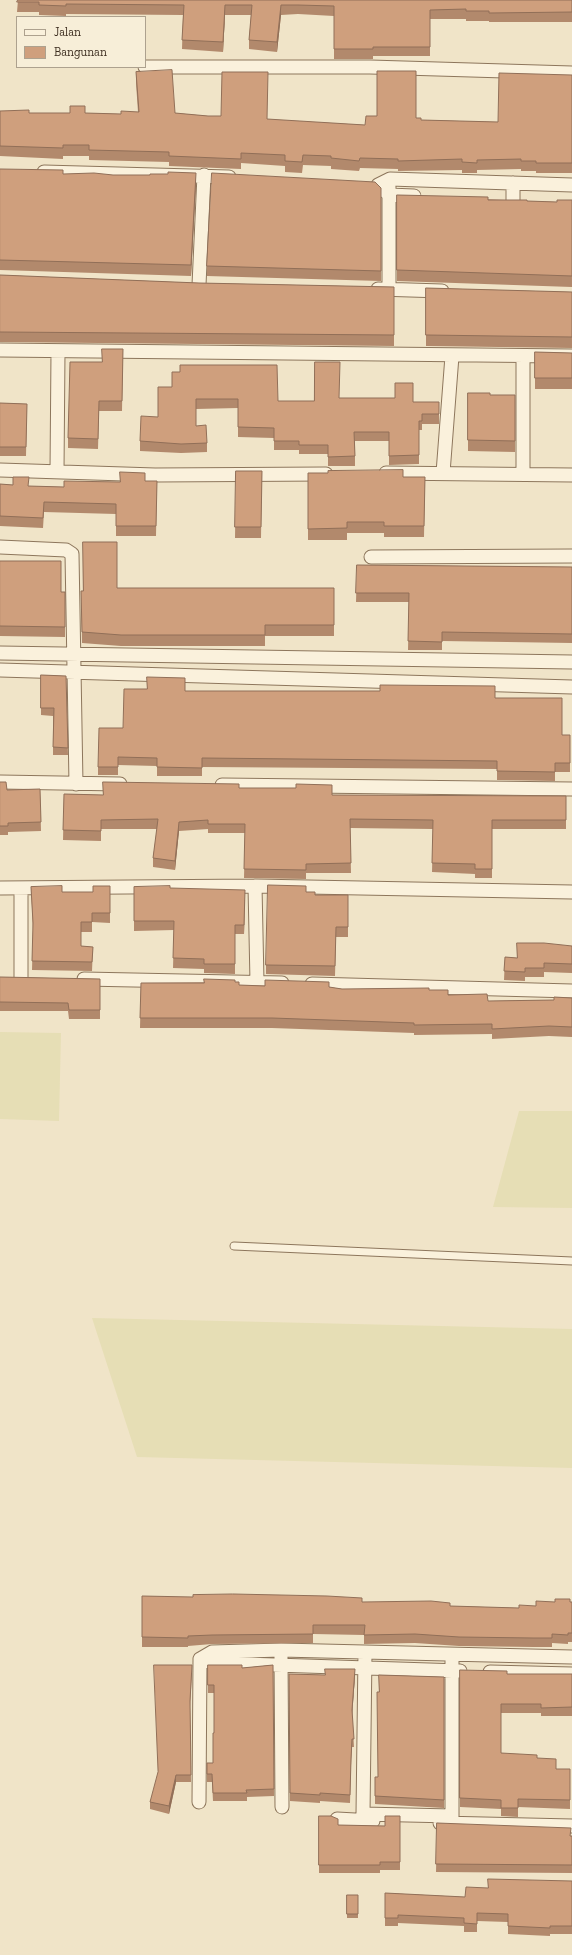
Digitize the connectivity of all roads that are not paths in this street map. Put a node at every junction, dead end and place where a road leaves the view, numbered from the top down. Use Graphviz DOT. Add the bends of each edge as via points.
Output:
graph roads {
  1 [pos="146,67"];
  2 [pos="572,73"];
  3 [pos="31,171"];
  4 [pos="204,175"];
  5 [pos="244,178"];
  6 [pos="384,182"];
  7 [pos="513,183"];
  8 [pos="362,184"];
  9 [pos="572,184"];
  10 [pos="389,195"];
  11 [pos="428,197"];
  12 [pos="497,201"];
  13 [pos="513,202"];
  14 [pos="528,202"];
  15 [pos="184,284"];
  16 [pos="199,285"];
  17 [pos="215,285"];
  18 [pos="365,288"];
  19 [pos="389,289"];
  20 [pos="452,291"];
  21 [pos="0,350"];
  22 [pos="58,352"];
  23 [pos="452,356"];
  24 [pos="523,356"];
  25 [pos="572,356"];
  26 [pos="0,470"];
  27 [pos="56,471"];
  28 [pos="443,473"];
  29 [pos="342,474"];
  30 [pos="373,474"];
  31 [pos="523,474"];
  32 [pos="572,475"];
  33 [pos="0,548"];
  34 [pos="572,556"];
  35 [pos="371,557"];
  36 [pos="0,653"];
  37 [pos="74,654"];
  38 [pos="572,662"];
  39 [pos="0,670"];
  40 [pos="75,671"];
  41 [pos="572,687"];
  42 [pos="0,782"];
  43 [pos="76,784"];
  44 [pos="131,784"];
  45 [pos="210,785"];
  46 [pos="572,789"];
  47 [pos="256,886"];
  48 [pos="0,888"];
  49 [pos="21,888"];
  50 [pos="572,892"];
  51 [pos="7,978"];
  52 [pos="21,978"];
  53 [pos="37,979"];
  54 [pos="68,979"];
  55 [pos="257,982"];
  56 [pos="572,991"];
  57 [pos="234,1246"];
  58 [pos="572,1261"];
  59 [pos="281,1650"];
  60 [pos="365,1653"];
  61 [pos="452,1655"];
  62 [pos="572,1657"];
  63 [pos="200,1659"];
  64 [pos="282,1665"];
  65 [pos="365,1669"];
  66 [pos="452,1671"];
  67 [pos="572,1674"];
  68 [pos="199,1802"];
  69 [pos="282,1807"];
  70 [pos="337,1819"];
  71 [pos="572,1826"];
  1 -- 2 [label="street" via="370,67"];
  3 -- 4 [label="street"];
  4 -- 5 [label="street"];
  4 -- 16 [label="street"];
  6 -- 7 [label="street"];
  6 -- 8 [label="street"];
  6 -- 10 [label="street"];
  7 -- 9 [label="street"];
  7 -- 13 [label="street"];
  10 -- 11 [label="street"];
  10 -- 19 [label="street"];
  12 -- 13 [label="street"];
  13 -- 14 [label="street"];
  15 -- 16 [label="street"];
  16 -- 17 [label="street"];
  18 -- 19 [label="street"];
  19 -- 20 [label="street"];
  21 -- 22 [label="street"];
  22 -- 23 [label="street"];
  22 -- 27 [label="street"];
  23 -- 24 [label="street"];
  23 -- 28 [label="street"];
  24 -- 25 [label="street"];
  24 -- 31 [label="street"];
  26 -- 27 [label="street"];
  27 -- 29 [label="street" via="155,475"];
  28 -- 30 [label="street"];
  28 -- 31 [label="street"];
  31 -- 32 [label="street"];
  33 -- 37 [label="street" via="66,550 72,554"];
  34 -- 35 [label="street"];
  36 -- 37 [label="street"];
  37 -- 38 [label="street"];
  37 -- 40 [label="street"];
  39 -- 40 [label="street"];
  40 -- 41 [label="street"];
  40 -- 43 [label="street"];
  42 -- 43 [label="street"];
  43 -- 44 [label="street"];
  45 -- 46 [label="street"];
  47 -- 49 [label="street"];
  47 -- 50 [label="street"];
  47 -- 55 [label="street"];
  48 -- 49 [label="street"];
  49 -- 52 [label="street"];
  51 -- 52 [label="street"];
  52 -- 53 [label="street"];
  54 -- 55 [label="street"];
  55 -- 56 [label="street"];
  57 -- 58 [label="lane"];
  59 -- 60 [label="street"];
  59 -- 63 [label="street" via="212,1652"];
  59 -- 64 [label="street"];
  60 -- 61 [label="street"];
  60 -- 65 [label="street"];
  61 -- 62 [label="street"];
  61 -- 66 [label="street"];
  63 -- 64 [label="street" via="213,1663"];
  63 -- 68 [label="street"];
  64 -- 65 [label="street"];
  64 -- 69 [label="street"];
  65 -- 66 [label="street"];
  65 -- 66 [label="street" via="363,1814 452,1816"];
  66 -- 67 [label="street"];
  70 -- 71 [label="street"];
}
